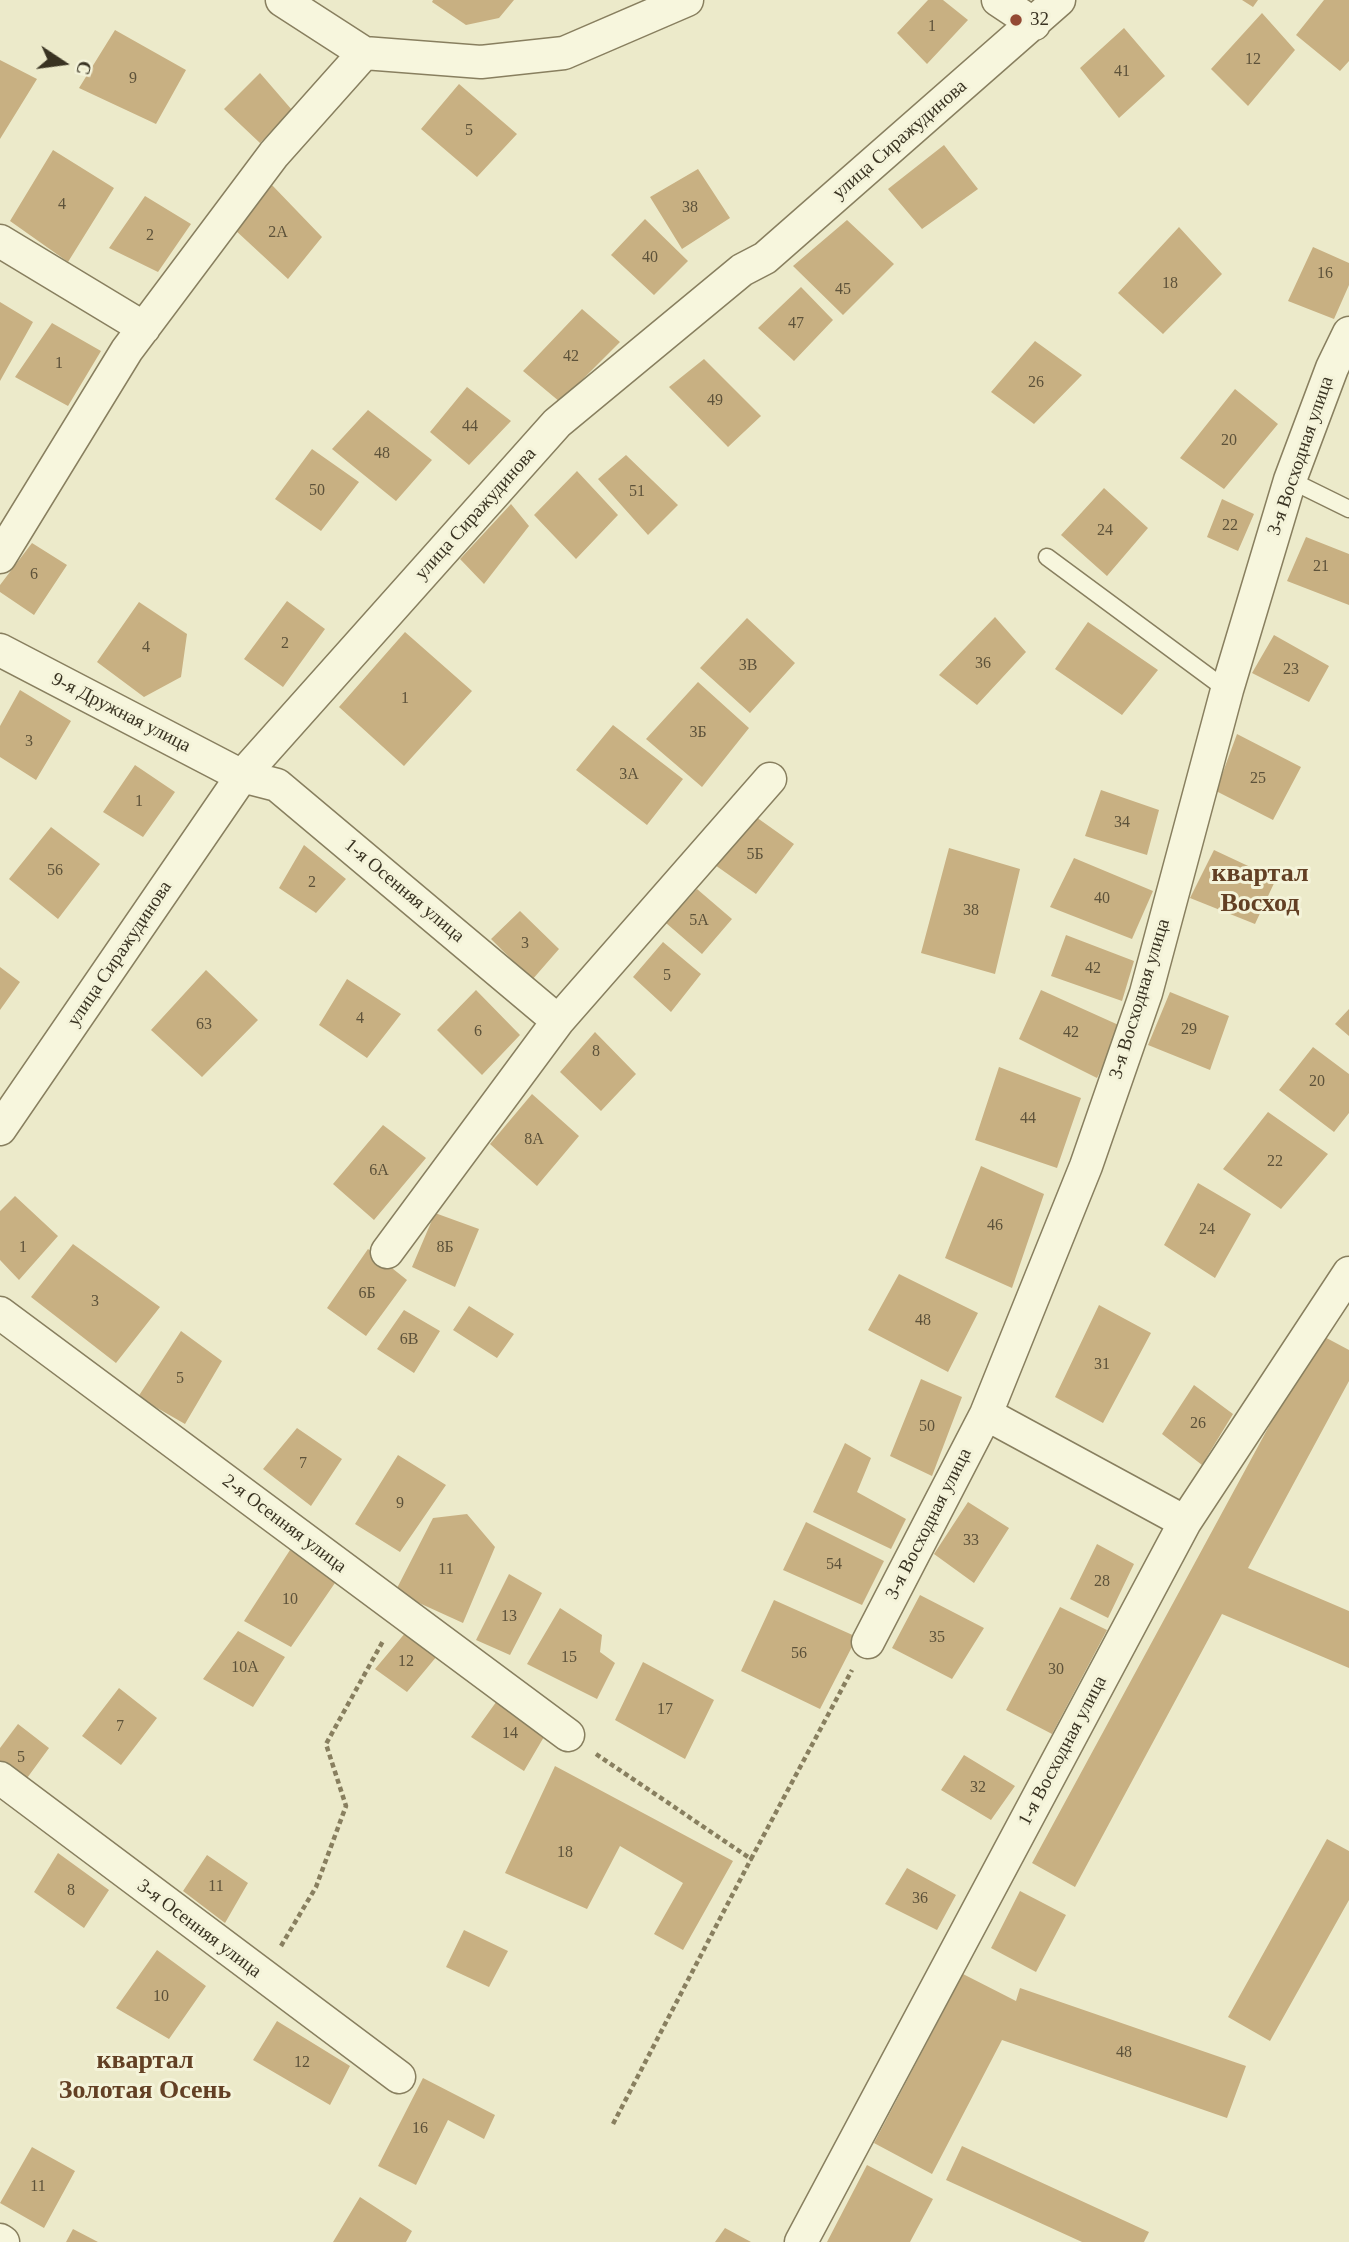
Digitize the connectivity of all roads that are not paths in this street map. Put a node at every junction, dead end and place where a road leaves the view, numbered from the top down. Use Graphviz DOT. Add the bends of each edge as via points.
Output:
graph roads {
  1 [pos="282,0"];
  2 [pos="687,0"];
  3 [pos="998,0"];
  4 [pos="1059,0"];
  5 [pos="1034,24"];
  6 [pos="364,53"];
  7 [pos="0,241"];
  8 [pos="144,328"];
  9 [pos="1349,332"];
  10 [pos="1290,480"];
  11 [pos="1349,509"];
  12 [pos="0,557"];
  13 [pos="1047,557"];
  14 [pos="0,650"];
  15 [pos="1227,690"];
  16 [pos="242,776"];
  17 [pos="771,779"];
  18 [pos="558,1021"];
  19 [pos="0,1129"];
  20 [pos="387,1252"];
  21 [pos="1349,1273"];
  22 [pos="0,1313"];
  23 [pos="986,1414"];
  24 [pos="1185,1522"];
  25 [pos="868,1642"];
  26 [pos="568,1735"];
  27 [pos="0,1778"];
  28 [pos="399,2077"];
  29 [pos="801,2242"];
  1 -- 6 [label="street"];
  2 -- 6 [label="street" via="564,53 481,62"];
  3 -- 5 [label="street"];
  4 -- 5 [label="street, улица Сиражудинова"];
  5 -- 16 [label="street, улица Сиражудинова" via="765,258 742,270 556,423"];
  6 -- 8 [label="street" via="274,154"];
  7 -- 8 [label="street"];
  8 -- 12 [label="street"];
  9 -- 10 [label="street, 3-я Восходная улица"];
  10 -- 11 [label="lane"];
  10 -- 15 [label="street, 3-я Восходная улица"];
  13 -- 15 [label="lane"];
  14 -- 16 [label="street, 9-я Дружная улица"];
  15 -- 23 [label="street, 3-я Восходная улица" via="1146,993 1086,1166"];
  16 -- 18 [label="street, 1-я Осенняя улица" via="277,785"];
  16 -- 19 [label="street, улица Сиражудинова"];
  17 -- 18 [label="street"];
  18 -- 20 [label="street"];
  21 -- 24 [label="street, 1-я Восходная улица"];
  22 -- 26 [label="street, 2-я Осенняя улица"];
  23 -- 24 [label="street"];
  23 -- 25 [label="street, 3-я Восходная улица"];
  24 -- 29 [label="street, 1-я Восходная улица"];
  27 -- 28 [label="street, 3-я Осенняя улица"];
}
